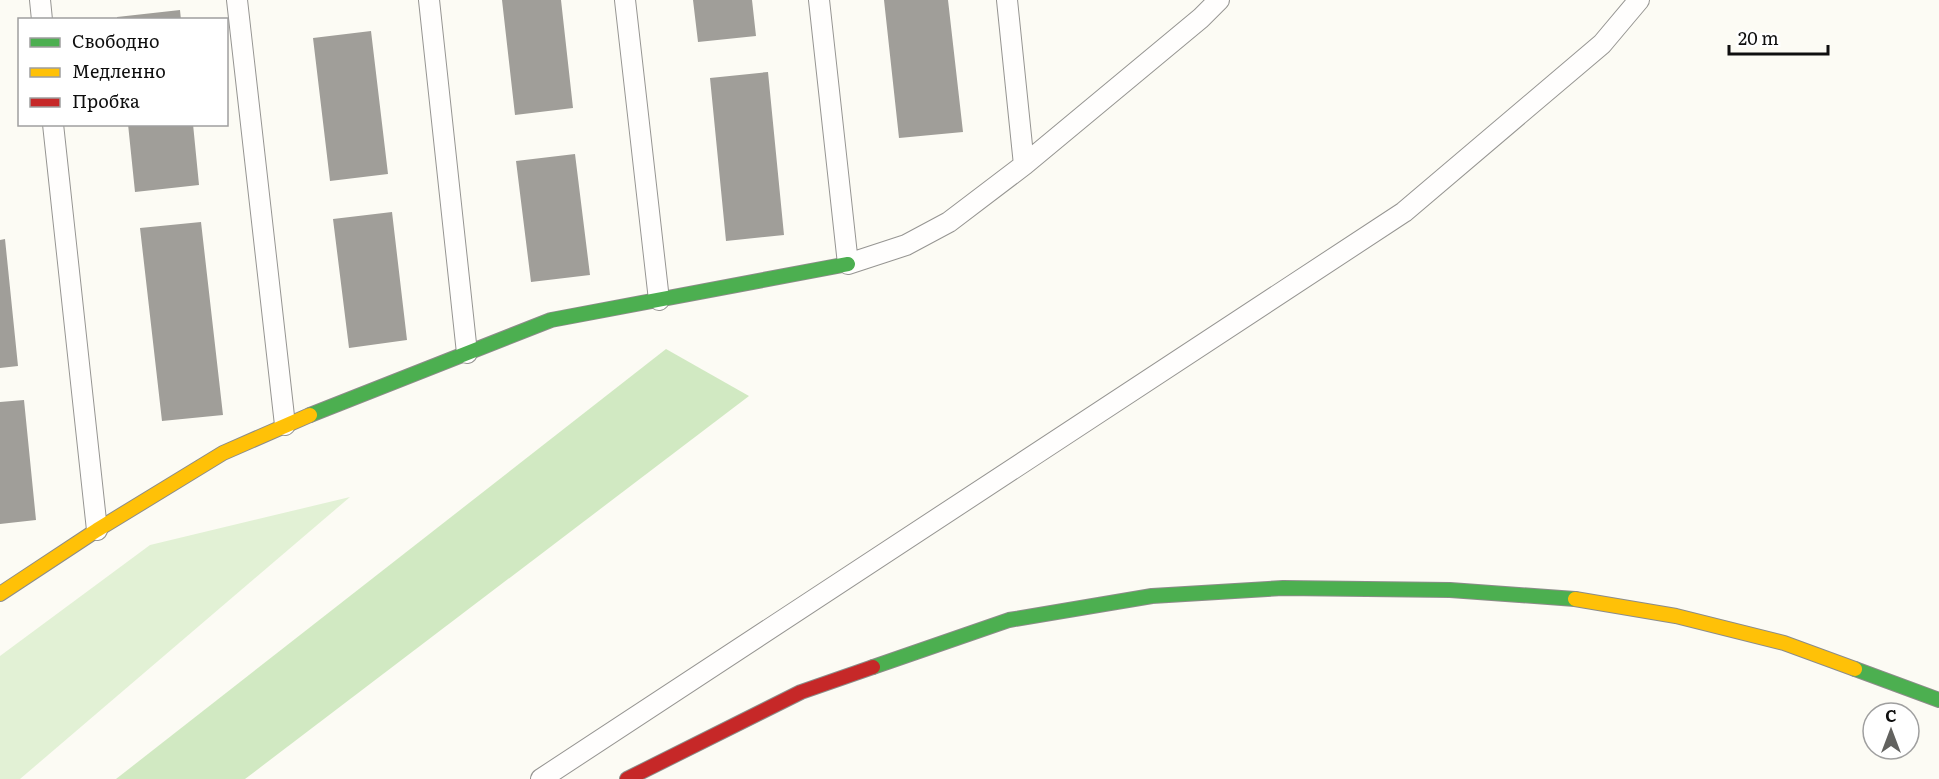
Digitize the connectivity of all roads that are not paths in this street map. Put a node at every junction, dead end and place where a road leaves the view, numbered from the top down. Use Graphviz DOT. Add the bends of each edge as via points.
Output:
graph roads {
  1 [pos="40,0"];
  2 [pos="237,0"];
  3 [pos="429,0"];
  4 [pos="626,0"];
  5 [pos="819,0"];
  6 [pos="1007,0"];
  7 [pos="1219,0"];
  8 [pos="1639,0"];
  9 [pos="42,18"];
  10 [pos="53,126"];
  11 [pos="1024,165"];
  12 [pos="848,264"];
  13 [pos="659,300"];
  14 [pos="467,353"];
  15 [pos="285,425"];
  16 [pos="97,530"];
  17 [pos="0,594"];
  18 [pos="1939,700"];
  19 [pos="541,779"];
  20 [pos="627,779"];
  1 -- 9 [label="lane"];
  2 -- 15 [label="lane"];
  3 -- 14 [label="lane"];
  4 -- 13 [label="lane"];
  5 -- 12 [label="lane"];
  6 -- 11 [label="lane"];
  7 -- 11 [label="lane"];
  8 -- 19 [label="lane" via="1602,44 1404,212"];
  10 -- 16 [label="lane"];
  11 -- 12 [label="lane" via="948,222 906,245"];
  12 -- 13 [label="main road"];
  13 -- 14 [label="main road" via="551,320"];
  14 -- 15 [label="main road"];
  15 -- 16 [label="main road" via="223,453"];
  16 -- 17 [label="main road"];
  18 -- 20 [label="main road" via="1784,643 1676,616 1567,598 1485,592 1283,588 1152,596 1009,620 801,692"];
}
